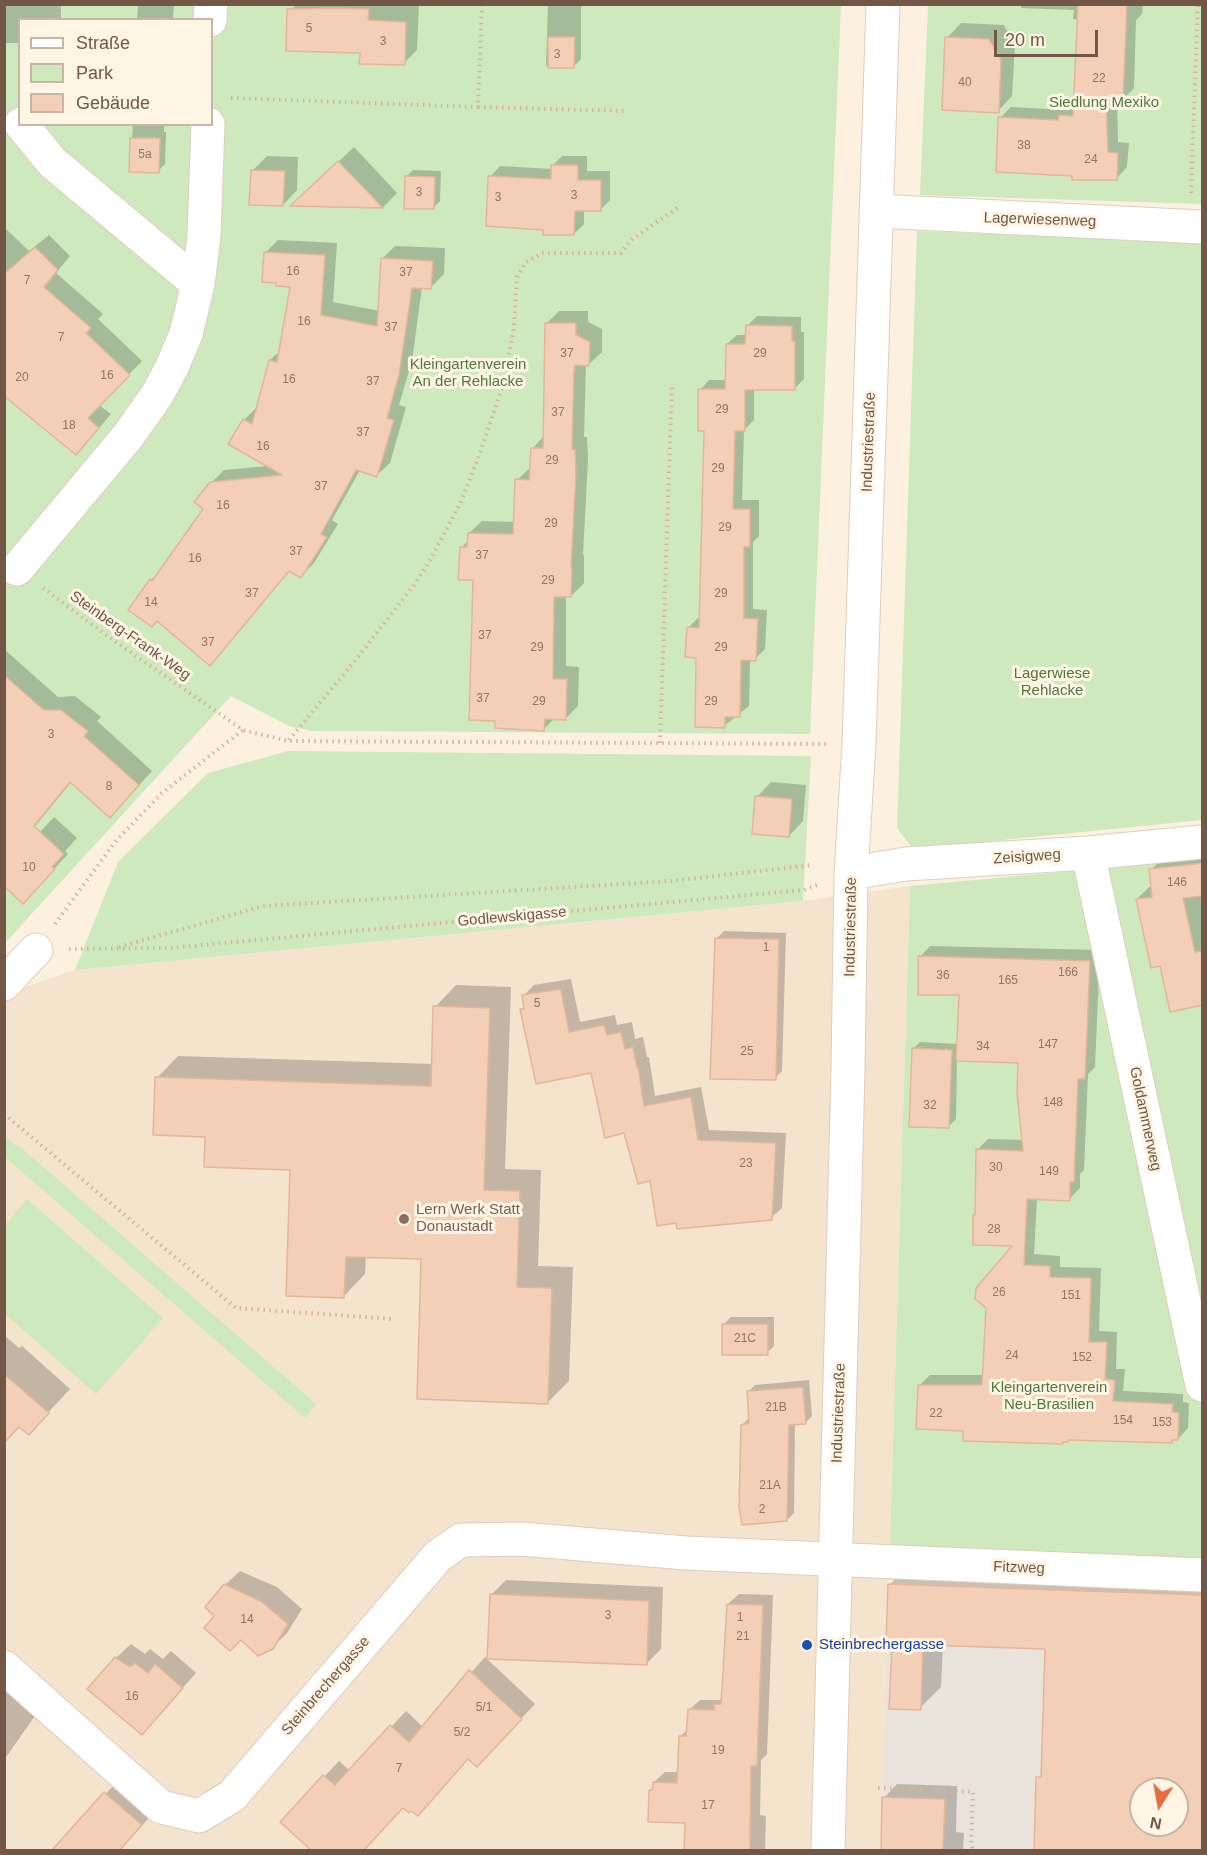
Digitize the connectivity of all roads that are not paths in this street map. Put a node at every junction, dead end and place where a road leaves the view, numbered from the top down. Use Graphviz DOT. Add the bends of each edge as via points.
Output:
graph roads {
  1 [pos="883,4"];
  2 [pos="4,105"];
  3 [pos="215,111"];
  4 [pos="18,122"];
  5 [pos="22,126"];
  6 [pos="877,211"];
  7 [pos="1196,226"];
  8 [pos="198,284"];
  9 [pos="17,569"];
  10 [pos="1203,842"];
  11 [pos="1088,853"];
  12 [pos="852,873"];
  13 [pos="36,950"];
  14 [pos="4,984"];
  15 [pos="1203,1386"];
  16 [pos="835,1560"];
  17 [pos="1203,1575"];
  18 [pos="4,1668"];
  19 [pos="828,1851"];
  1 -- 6 [label="street, Industriestraße"];
  2 -- 4 [label="street"];
  3 -- 8 [label="street"];
  5 -- 8 [label="street" via="52,162"];
  6 -- 7 [label="street, Lagerwiesenweg"];
  6 -- 12 [label="street, Industriestraße"];
  8 -- 9 [label="street" via="186,334 157,395 128,436"];
  10 -- 11 [label="street, Zeisigweg"];
  11 -- 12 [label="street, Zeisigweg" via="906,864"];
  11 -- 15 [label="street, Goldammerweg"];
  12 -- 16 [label="street, Industriestraße"];
  13 -- 14 [label="street"];
  16 -- 17 [label="street, Fitzweg"];
  16 -- 18 [label="street, Steinbrechergasse" via="522,1539 461,1540 438,1556 232,1796 199,1816 161,1807"];
  16 -- 19 [label="street, Industriestraße"];
}
